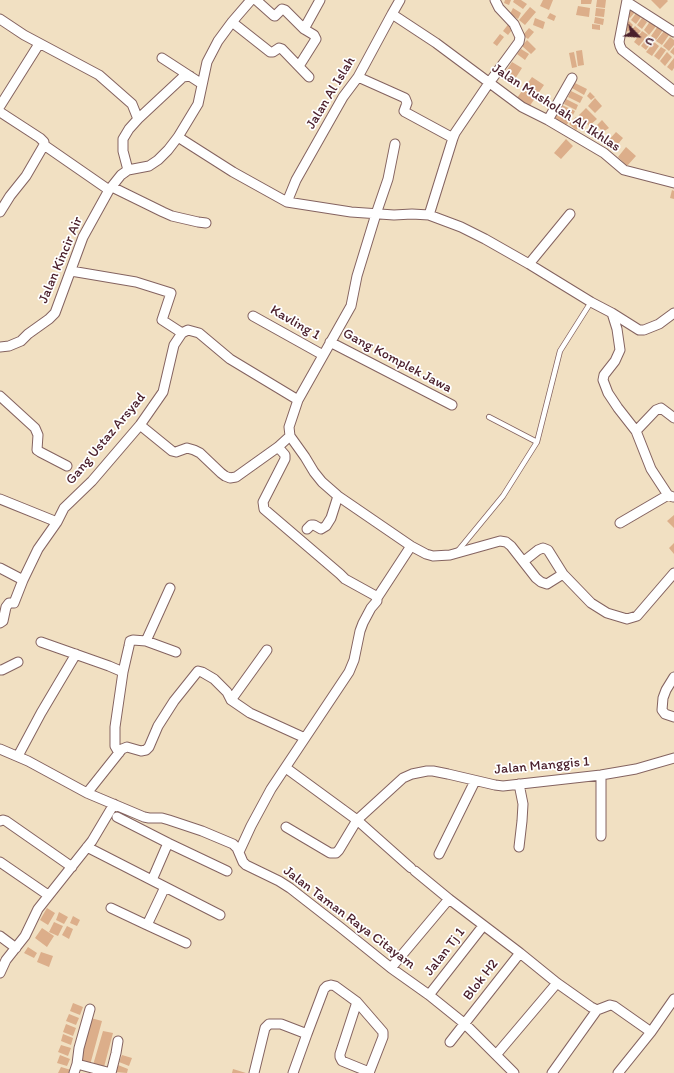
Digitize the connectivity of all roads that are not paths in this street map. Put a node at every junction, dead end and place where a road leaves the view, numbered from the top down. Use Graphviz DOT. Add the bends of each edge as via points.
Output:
graph roads {
  1 [pos="251,0"];
  2 [pos="256,0"];
  3 [pos="320,0"];
  4 [pos="400,0"];
  5 [pos="494,0"];
  6 [pos="627,1"];
  7 [pos="501,4"];
  8 [pos="392,14"];
  9 [pos="0,19"];
  10 [pos="232,22"];
  11 [pos="304,29"];
  12 [pos="674,32"];
  13 [pos="39,44"];
  14 [pos="162,58"];
  15 [pos="299,66"];
  16 [pos="190,76"];
  17 [pos="310,77"];
  18 [pos="358,77"];
  19 [pos="572,78"];
  20 [pos="489,83"];
  21 [pos="202,84"];
  22 [pos="674,90"];
  23 [pos="0,106"];
  24 [pos="0,112"];
  25 [pos="138,119"];
  26 [pos="548,120"];
  27 [pos="178,137"];
  28 [pos="453,138"];
  29 [pos="395,144"];
  30 [pos="44,145"];
  31 [pos="128,170"];
  32 [pos="674,183"];
  33 [pos="110,189"];
  34 [pos="287,202"];
  35 [pos="0,212"];
  36 [pos="376,214"];
  37 [pos="570,214"];
  38 [pos="429,215"];
  39 [pos="206,223"];
  40 [pos="529,264"];
  41 [pos="71,271"];
  42 [pos="591,302"];
  43 [pos="612,313"];
  44 [pos="674,313"];
  45 [pos="253,316"];
  46 [pos="182,333"];
  47 [pos="330,342"];
  48 [pos="0,347"];
  49 [pos="323,355"];
  50 [pos="0,396"];
  51 [pos="298,400"];
  52 [pos="452,405"];
  53 [pos="489,417"];
  54 [pos="674,418"];
  55 [pos="140,425"];
  56 [pos="636,431"];
  57 [pos="290,436"];
  58 [pos="537,442"];
  59 [pos="278,447"];
  60 [pos="67,466"];
  61 [pos="338,496"];
  62 [pos="671,496"];
  63 [pos="0,499"];
  64 [pos="57,522"];
  65 [pos="620,523"];
  66 [pos="307,528"];
  67 [pos="411,546"];
  68 [pos="454,554"];
  69 [pos="524,561"];
  70 [pos="0,568"];
  71 [pos="674,573"];
  72 [pos="563,574"];
  73 [pos="24,580"];
  74 [pos="170,588"];
  75 [pos="377,598"];
  76 [pos="0,623"];
  77 [pos="146,641"];
  78 [pos="41,642"];
  79 [pos="267,650"];
  80 [pos="176,652"];
  81 [pos="76,654"];
  82 [pos="18,662"];
  83 [pos="0,670"];
  84 [pos="123,672"];
  85 [pos="674,677"];
  86 [pos="231,700"];
  87 [pos="674,717"];
  88 [pos="306,738"];
  89 [pos="0,749"];
  90 [pos="119,753"];
  91 [pos="18,756"];
  92 [pos="674,758"];
  93 [pos="286,768"];
  94 [pos="601,775"];
  95 [pos="475,781"];
  96 [pos="519,784"];
  97 [pos="87,793"];
  98 [pos="114,804"];
  99 [pos="117,817"];
  100 [pos="358,820"];
  101 [pos="0,821"];
  102 [pos="286,827"];
  103 [pos="601,836"];
  104 [pos="168,843"];
  105 [pos="87,847"];
  106 [pos="519,847"];
  107 [pos="239,852"];
  108 [pos="439,854"];
  109 [pos="0,862"];
  110 [pos="72,867"];
  111 [pos="227,871"];
  112 [pos="152,880"];
  113 [pos="165,887"];
  114 [pos="48,896"];
  115 [pos="449,900"];
  116 [pos="111,908"];
  117 [pos="220,915"];
  118 [pos="147,925"];
  119 [pos="483,926"];
  120 [pos="0,936"];
  121 [pos="186,943"];
  122 [pos="16,948"];
  123 [pos="520,953"];
  124 [pos="392,968"];
  125 [pos="0,973"];
  126 [pos="557,983"];
  127 [pos="430,995"];
  128 [pos="674,999"];
  129 [pos="357,1002"];
  130 [pos="90,1009"];
  131 [pos="597,1010"];
  132 [pos="465,1024"];
  133 [pos="651,1032"];
  134 [pos="307,1034"];
  135 [pos="118,1041"];
  136 [pos="450,1042"];
  137 [pos="496,1055"];
  138 [pos="77,1064"];
  139 [pos="74,1073"];
  140 [pos="111,1073"];
  141 [pos="254,1073"];
  142 [pos="293,1073"];
  143 [pos="369,1073"];
  144 [pos="514,1073"];
  145 [pos="552,1073"];
  146 [pos="618,1073"];
  1 -- 10 [label="street"];
  2 -- 11 [label="street" via="274,16 282,9 285,10"];
  3 -- 11 [label="street"];
  4 -- 8 [label="street, Jalan Al Islah"];
  5 -- 7 [label="street"];
  6 -- 12 [label="street"];
  6 -- 22 [label="street" via="620,42 622,50"];
  7 -- 20 [label="street" via="520,37"];
  8 -- 18 [label="street, Jalan Al Islah"];
  8 -- 20 [label="street, Jalan Musholah Al Ikhlas"];
  9 -- 13 [label="street"];
  10 -- 15 [label="street" via="270,52 282,49"];
  10 -- 21 [label="street" via="207,62"];
  11 -- 15 [label="street" via="316,39"];
  13 -- 23 [label="street"];
  13 -- 25 [label="street" via="99,75 132,104"];
  14 -- 16 [label="street"];
  15 -- 17 [label="street"];
  16 -- 21 [label="street"];
  16 -- 25 [label="street" via="183,77"];
  18 -- 28 [label="street" via="405,98 405,112"];
  18 -- 34 [label="street, Jalan Al Islah" via="343,97 296,180"];
  19 -- 26 [label="street"];
  20 -- 26 [label="street, Jalan Musholah Al Ikhlas" via="522,107"];
  20 -- 28 [label="street"];
  21 -- 27 [label="street" via="198,104"];
  24 -- 30 [label="street" via="40,138"];
  25 -- 31 [label="street" via="123,139"];
  26 -- 32 [label="street, Jalan Musholah Al Ikhlas" via="604,154 624,170"];
  27 -- 31 [label="street" via="150,166"];
  27 -- 34 [label="street"];
  28 -- 38 [label="street"];
  29 -- 36 [label="street, Gang Komplek Jawa" via="388,179"];
  30 -- 33 [label="street"];
  30 -- 35 [label="street"];
  31 -- 33 [label="street, Jalan Kincir Air"];
  33 -- 39 [label="street" via="172,216"];
  33 -- 41 [label="street, Jalan Kincir Air" via="83,237"];
  34 -- 36 [label="street"];
  36 -- 38 [label="street"];
  36 -- 47 [label="street, Gang Komplek Jawa" via="351,306"];
  37 -- 40 [label="street"];
  38 -- 40 [label="street" via="461,227"];
  40 -- 42 [label="street"];
  41 -- 46 [label="street" via="136,282 171,293 162,320"];
  41 -- 48 [label="street, Jalan Kincir Air" via="55,313 50,319 21,341"];
  42 -- 43 [label="street"];
  42 -- 58 [label="lane" via="560,351"];
  43 -- 44 [label="street" via="639,330 644,330 659,324"];
  43 -- 56 [label="street" via="620,350 603,380 611,398"];
  45 -- 49 [label="street, Kavling 1"];
  46 -- 51 [label="street" via="188,330 199,333 230,360"];
  46 -- 55 [label="street, Gang Ustaz Arsyad" via="174,345 163,392"];
  47 -- 49 [label="street, Gang Komplek Jawa"];
  47 -- 52 [label="street, Gang Komplek Jawa"];
  49 -- 51 [label="street, Gang Komplek Jawa"];
  50 -- 60 [label="street" via="34,428 38,435 37,450"];
  51 -- 57 [label="street, Gang Komplek Jawa" via="289,427"];
  53 -- 58 [label="lane"];
  54 -- 56 [label="street" via="661,408"];
  55 -- 59 [label="street" via="172,451 187,448 200,453 230,478 236,477"];
  55 -- 64 [label="street, Gang Ustaz Arsyad" via="92,481 64,508"];
  56 -- 62 [label="street" via="651,469"];
  57 -- 59 [label="street"];
  57 -- 61 [label="street" via="317,477"];
  58 -- 68 [label="lane" via="503,496"];
  59 -- 75 [label="street" via="285,459 263,502 264,509 345,579"];
  61 -- 66 [label="street" via="326,526 321,529 312,525"];
  61 -- 67 [label="street"];
  62 -- 65 [label="street"];
  63 -- 64 [label="street"];
  64 -- 73 [label="street, Gang Ustaz Arsyad" via="40,546"];
  67 -- 68 [label="street" via="433,556"];
  67 -- 75 [label="street"];
  68 -- 69 [label="street" via="500,541 511,546"];
  69 -- 72 [label="street" via="541,582 547,584"];
  69 -- 72 [label="street" via="543,548 548,550"];
  70 -- 73 [label="street"];
  71 -- 72 [label="street" via="637,616 627,619 607,613 592,603"];
  73 -- 76 [label="street, Gang Ustaz Arsyad" via="14,603 6,607 3,621"];
  74 -- 77 [label="street"];
  75 -- 88 [label="street" via="366,616 352,666"];
  77 -- 80 [label="street"];
  77 -- 84 [label="street" via="130,642"];
  78 -- 81 [label="street"];
  79 -- 86 [label="street"];
  81 -- 84 [label="street"];
  81 -- 91 [label="street"];
  82 -- 83 [label="street"];
  84 -- 90 [label="street" via="114,746"];
  85 -- 87 [label="street" via="663,698 662,710"];
  86 -- 88 [label="street" via="250,713"];
  86 -- 90 [label="street" via="218,683 198,671 174,701 146,750 127,747"];
  88 -- 93 [label="street"];
  89 -- 91 [label="street, Jalan Taman Raya Citayam"];
  90 -- 97 [label="street"];
  91 -- 97 [label="street, Jalan Taman Raya Citayam"];
  92 -- 94 [label="street, Jalan Manggis 1" via="636,769"];
  93 -- 100 [label="street"];
  93 -- 107 [label="street" via="271,789"];
  94 -- 96 [label="street, Jalan Manggis 1"];
  94 -- 103 [label="street"];
  95 -- 96 [label="street, Jalan Manggis 1" via="503,786"];
  95 -- 100 [label="street, Jalan Manggis 1" via="433,771 412,774 403,778"];
  95 -- 108 [label="street"];
  96 -- 106 [label="street" via="523,804"];
  97 -- 98 [label="street, Jalan Taman Raya Citayam"];
  98 -- 105 [label="street"];
  98 -- 107 [label="street, Jalan Taman Raya Citayam" via="144,817 162,818 202,831 233,844"];
  99 -- 104 [label="street"];
  100 -- 102 [label="street, Jalan Manggis 1" via="336,853 330,853"];
  100 -- 115 [label="street"];
  101 -- 110 [label="street" via="6,821"];
  104 -- 111 [label="street"];
  104 -- 112 [label="street"];
  105 -- 110 [label="street"];
  105 -- 112 [label="street"];
  107 -- 124 [label="street, Jalan Taman Raya Citayam" via="242,862 290,888"];
  109 -- 114 [label="street"];
  110 -- 114 [label="street"];
  112 -- 113 [label="street"];
  113 -- 117 [label="street"];
  113 -- 118 [label="street"];
  114 -- 122 [label="street"];
  115 -- 119 [label="street"];
  115 -- 124 [label="street"];
  116 -- 118 [label="street"];
  118 -- 121 [label="street"];
  119 -- 123 [label="street"];
  119 -- 127 [label="street, Jalan Tj 1"];
  120 -- 122 [label="street"];
  122 -- 125 [label="street"];
  123 -- 126 [label="street"];
  123 -- 132 [label="street, Blok H2"];
  124 -- 127 [label="street, Jalan Taman Raya Citayam"];
  126 -- 131 [label="street"];
  126 -- 137 [label="street"];
  127 -- 132 [label="street, Jalan Taman Raya Citayam"];
  128 -- 133 [label="street"];
  129 -- 134 [label="street" via="334,986 327,986"];
  129 -- 143 [label="street" via="383,1032"];
  129 -- 143 [label="street" via="340,1057 342,1061"];
  130 -- 138 [label="street"];
  131 -- 133 [label="street" via="614,1006"];
  131 -- 145 [label="street"];
  132 -- 136 [label="street, Blok H2"];
  132 -- 137 [label="street, Jalan Taman Raya Citayam"];
  133 -- 146 [label="street"];
  134 -- 141 [label="street" via="281,1024 269,1024 265,1028"];
  134 -- 142 [label="street"];
  135 -- 140 [label="street"];
  137 -- 144 [label="street, Jalan Taman Raya Citayam"];
  138 -- 139 [label="street"];
  138 -- 140 [label="street"];
}
